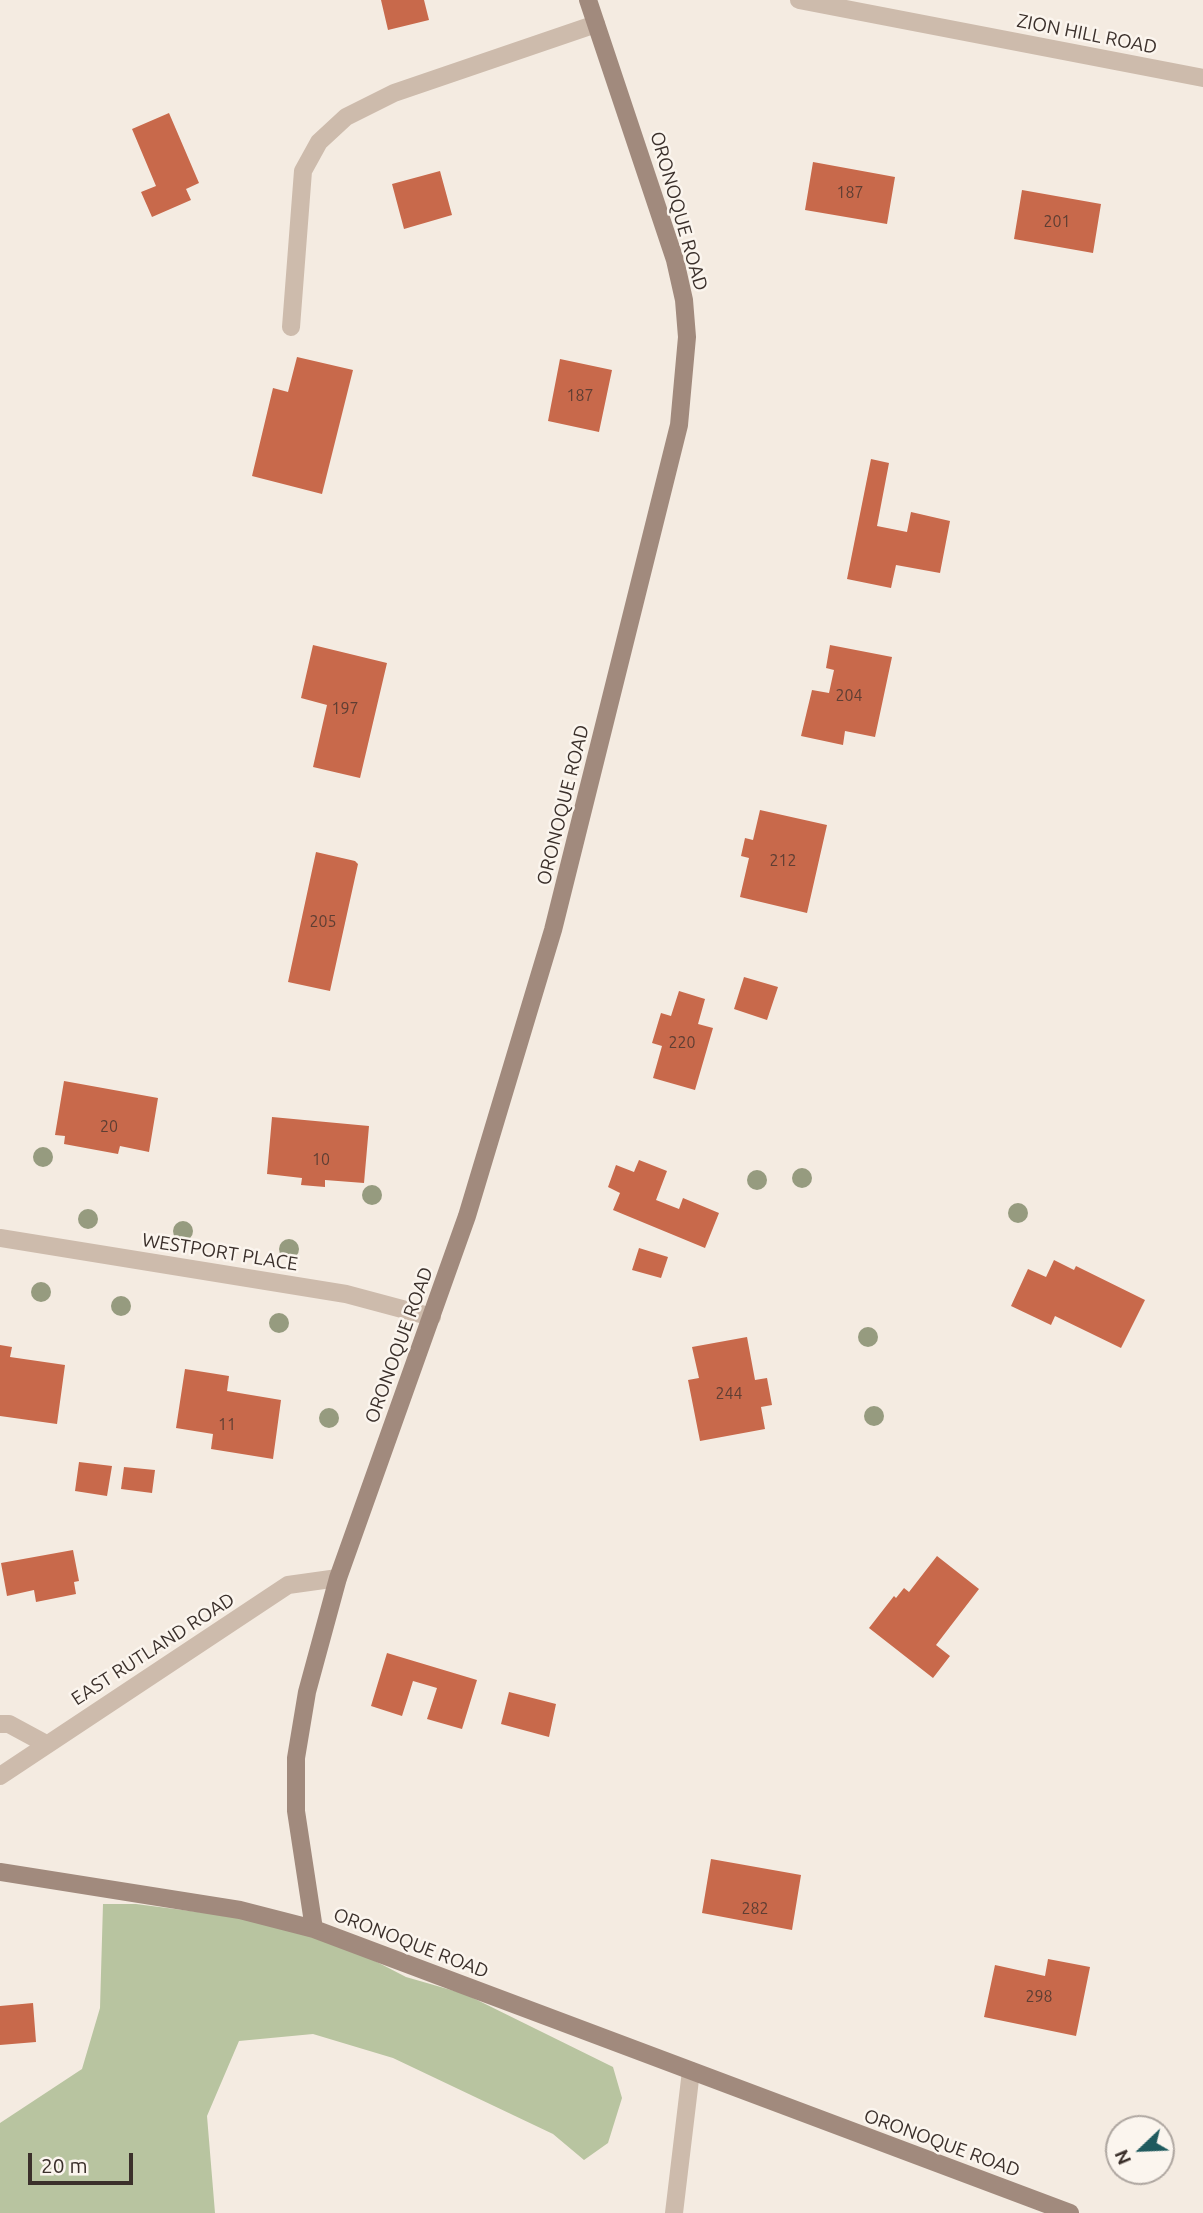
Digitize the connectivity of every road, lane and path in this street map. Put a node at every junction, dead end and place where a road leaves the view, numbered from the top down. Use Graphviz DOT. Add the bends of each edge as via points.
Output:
graph roads {
  1 [pos="588,0"];
  2 [pos="799,0"];
  3 [pos="596,24"];
  4 [pos="1203,78"];
  5 [pos="291,327"];
  6 [pos="0,1238"];
  7 [pos="432,1317"];
  8 [pos="338,1578"];
  9 [pos="0,1724"];
  10 [pos="46,1744"];
  11 [pos="0,1776"];
  12 [pos="0,1872"];
  13 [pos="314,1929"];
  14 [pos="691,2071"];
  15 [pos="1066,2212"];
  16 [pos="674,2213"];
  1 -- 3 [label="street, ORONOQUE ROAD"];
  2 -- 4 [label="street, ZION HILL ROAD"];
  3 -- 5 [label="street" via="394,93 345,117 319,142 303,171"];
  3 -- 7 [label="street, ORONOQUE ROAD" via="675,260 684,300 685,384 668,476 553,930"];
  6 -- 7 [label="street, WESTPORT PLACE" via="346,1294"];
  7 -- 8 [label="street, ORONOQUE ROAD"];
  8 -- 10 [label="street, EAST RUTLAND ROAD" via="288,1585"];
  8 -- 13 [label="street, ORONOQUE ROAD" via="307,1692 296,1758 296,1811"];
  9 -- 10 [label="street" via="9,1724"];
  10 -- 11 [label="street, EAST RUTLAND ROAD"];
  12 -- 13 [label="street" via="240,1910"];
  13 -- 14 [label="street, ORONOQUE ROAD"];
  14 -- 15 [label="street, ORONOQUE ROAD"];
  14 -- 16 [label="street"];
}
